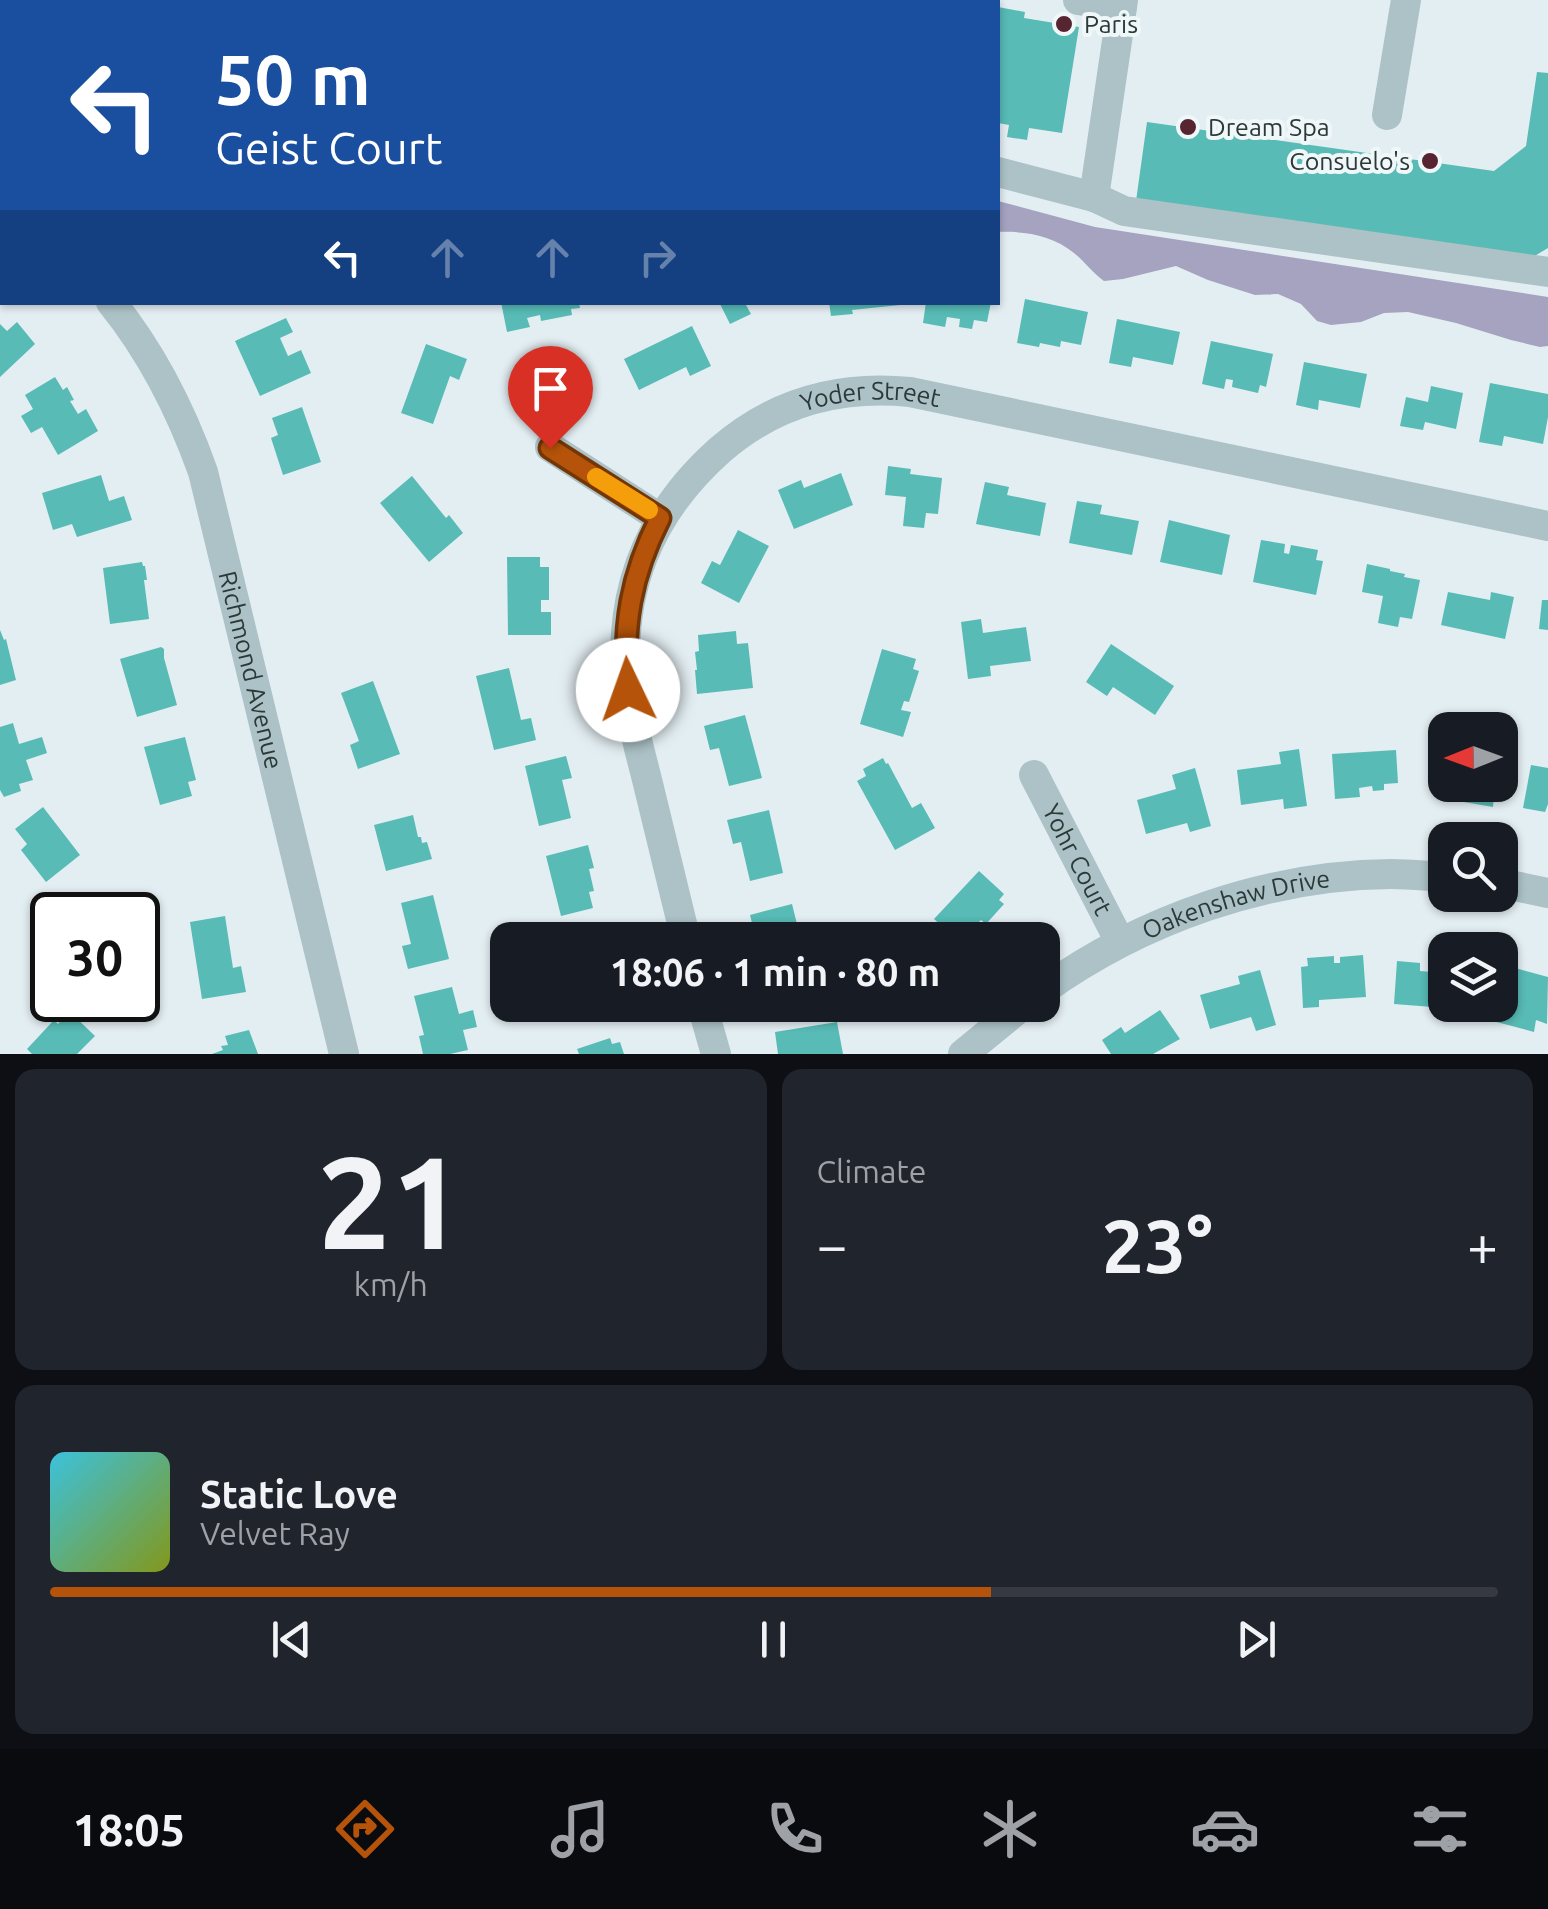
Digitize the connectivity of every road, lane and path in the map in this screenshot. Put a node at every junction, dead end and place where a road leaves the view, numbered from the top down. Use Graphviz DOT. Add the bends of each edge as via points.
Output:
graph roads {
  1 [pos="1078,0"];
  2 [pos="1406,0"];
  3 [pos="1122,3"];
  4 [pos="1387,115"];
  5 [pos="1000,173"];
  6 [pos="1094,197"];
  7 [pos="1548,272"];
  8 [pos="113,305"];
  9 [pos="550,448"];
  10 [pos="660,518"];
  11 [pos="1548,526"];
  12 [pos="1034,775"];
  13 [pos="1428,875"];
  14 [pos="1518,886"];
  15 [pos="1548,892"];
  16 [pos="682,922"];
  17 [pos="1120,942"];
  18 [pos="1060,979"];
  19 [pos="707,1022"];
  20 [pos="1002,1022"];
  21 [pos="344,1054"];
  22 [pos="716,1054"];
  23 [pos="963,1054"];
  1 -- 3 [label="street"];
  2 -- 4 [label="street"];
  3 -- 6 [label="street"];
  5 -- 6 [label="street"];
  6 -- 7 [label="street" via="1124,211"];
  8 -- 21 [label="street, Richmond Avenue" via="161,373 204,472"];
  9 -- 10 [label="street"];
  10 -- 11 [label="street, Yoder Street" via="708,460 755,424 801,402 869,390 932,396"];
  10 -- 16 [label="street, Yoder Street" via="636,577 625,665"];
  12 -- 17 [label="street, Yohr Court"];
  13 -- 17 [label="street, Oakenshaw Drive" via="1324,879 1266,890"];
  14 -- 15 [label="street"];
  17 -- 18 [label="street, Oakenshaw Drive"];
  19 -- 22 [label="street"];
  20 -- 23 [label="street"];
}
